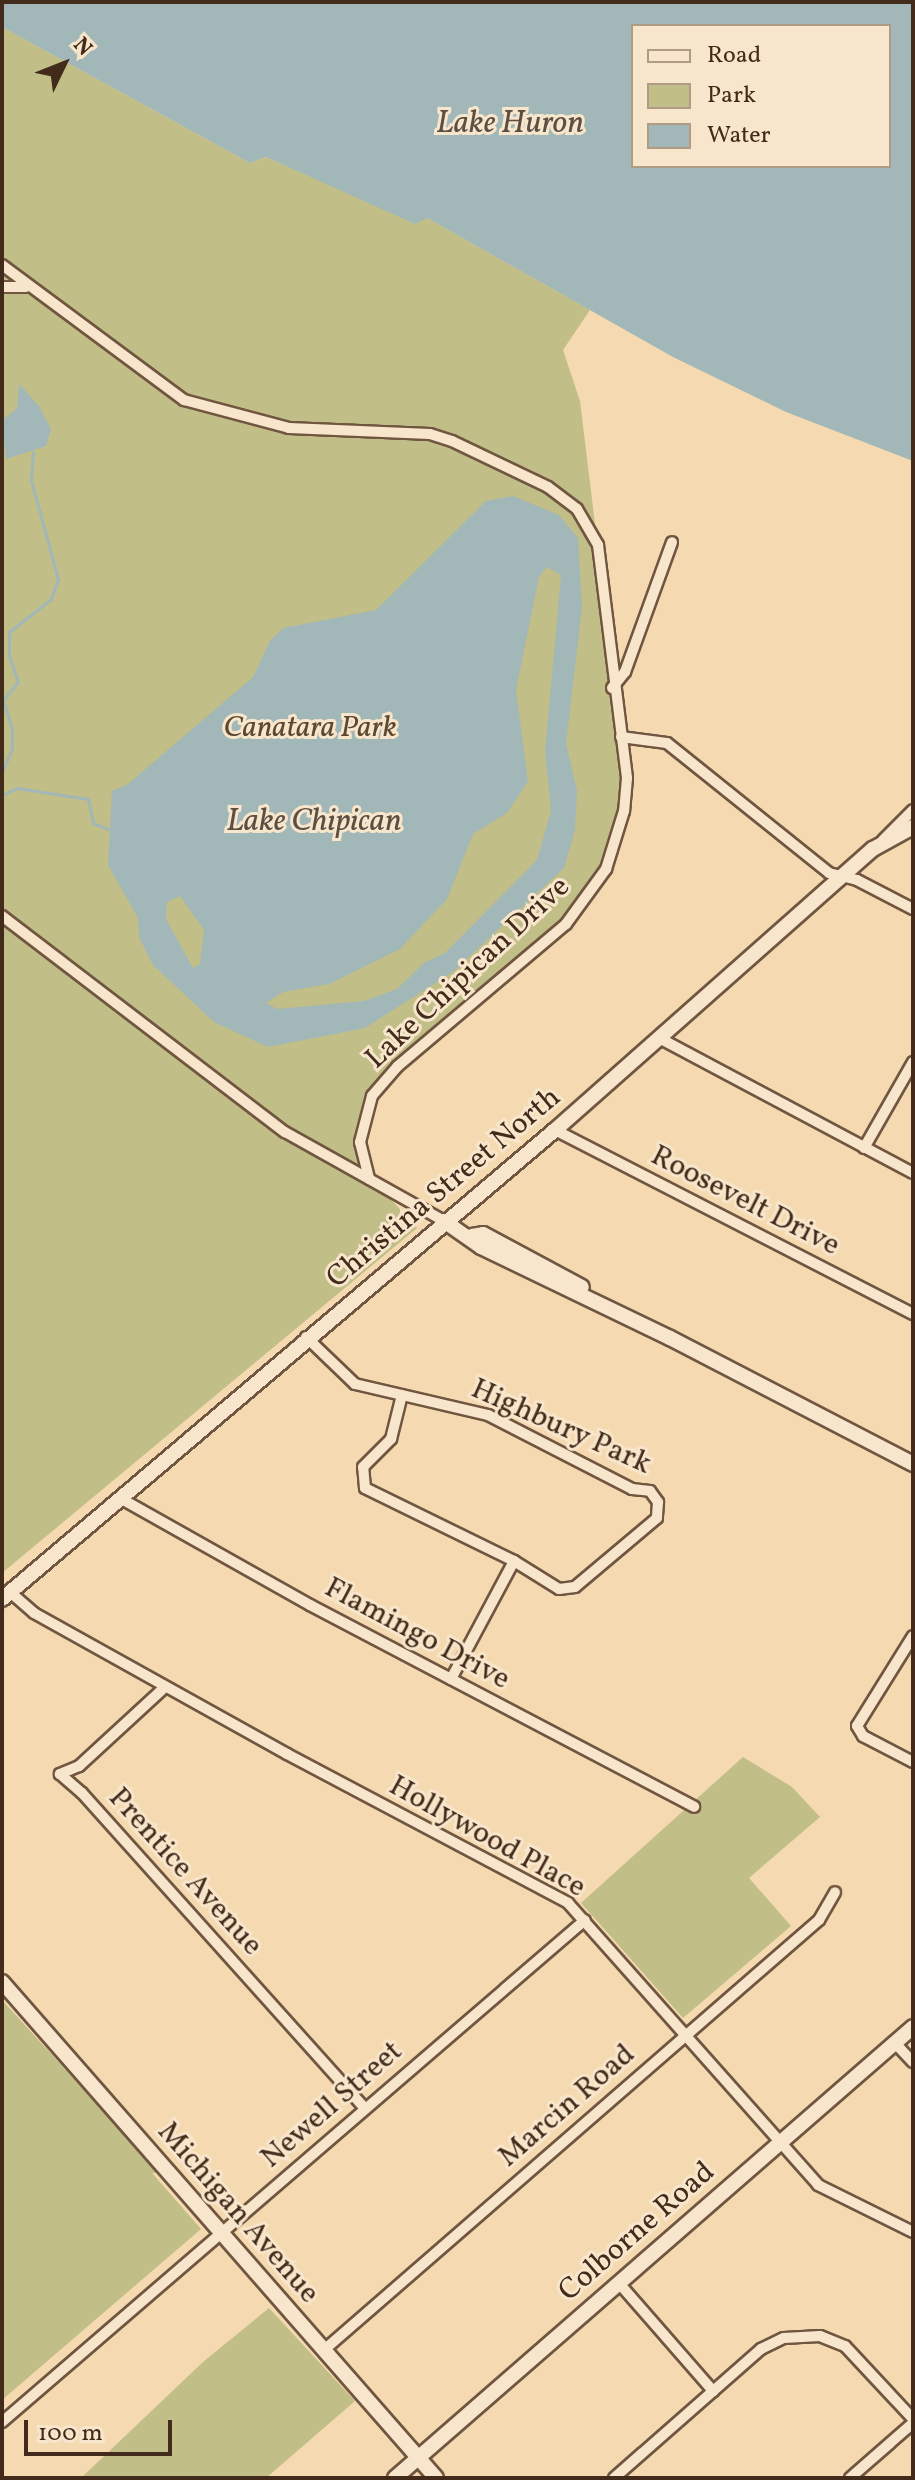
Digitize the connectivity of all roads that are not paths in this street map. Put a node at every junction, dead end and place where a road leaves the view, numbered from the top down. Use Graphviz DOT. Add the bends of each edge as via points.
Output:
graph roads {
  1 [pos="2,265"];
  2 [pos="2,287"];
  3 [pos="28,288"];
  4 [pos="672,542"];
  5 [pos="612,688"];
  6 [pos="621,737"];
  7 [pos="913,810"];
  8 [pos="913,827"];
  9 [pos="873,849"];
  10 [pos="841,877"];
  11 [pos="913,909"];
  12 [pos="2,916"];
  13 [pos="661,1039"];
  14 [pos="913,1062"];
  15 [pos="555,1130"];
  16 [pos="864,1148"];
  17 [pos="913,1173"];
  18 [pos="369,1179"];
  19 [pos="444,1221"];
  20 [pos="913,1314"];
  21 [pos="306,1337"];
  22 [pos="402,1395"];
  23 [pos="913,1464"];
  24 [pos="120,1498"];
  25 [pos="514,1561"];
  26 [pos="6,1595"];
  27 [pos="913,1636"];
  28 [pos="451,1679"];
  29 [pos="165,1687"];
  30 [pos="913,1762"];
  31 [pos="694,1807"];
  32 [pos="835,1892"];
  33 [pos="585,1920"];
  34 [pos="2,1982"];
  35 [pos="913,2027"];
  36 [pos="685,2035"];
  37 [pos="895,2043"];
  38 [pos="913,2062"];
  39 [pos="365,2108"];
  40 [pos="780,2143"];
  41 [pos="220,2232"];
  42 [pos="913,2232"];
  43 [pos="618,2282"];
  44 [pos="324,2350"];
  45 [pos="713,2391"];
  46 [pos="913,2421"];
  47 [pos="2,2422"];
  48 [pos="418,2458"];
  49 [pos="396,2478"];
  50 [pos="433,2478"];
  51 [pos="614,2478"];
  52 [pos="850,2478"];
  1 -- 3 [label="street, Lake Chipican Drive"];
  2 -- 3 [label="street"];
  3 -- 5 [label="street, Lake Chipican Drive" via="194,404 289,428 430,434 548,487 577,509 598,545"];
  4 -- 5 [label="street" via="629,661"];
  5 -- 6 [label="street, Lake Chipican Drive"];
  6 -- 10 [label="street" via="667,743 829,873"];
  6 -- 18 [label="street, Lake Chipican Drive" via="624,811 606,869 566,924 397,1067 372,1096 360,1142"];
  7 -- 9 [label="street, Christina Street North"];
  8 -- 9 [label="main road"];
  9 -- 10 [label="main road, Christina Street North"];
  10 -- 11 [label="street"];
  10 -- 13 [label="main road, Christina Street North"];
  12 -- 18 [label="street" via="270,1121"];
  13 -- 15 [label="main road, Christina Street North"];
  13 -- 16 [label="street"];
  14 -- 16 [label="street"];
  15 -- 19 [label="main road, Christina Street North"];
  15 -- 20 [label="street, Roosevelt Drive"];
  16 -- 17 [label="street"];
  18 -- 19 [label="street"];
  19 -- 21 [label="main road, Christina Street North"];
  19 -- 23 [label="main road" via="481,1247"];
  21 -- 22 [label="street, Highbury Park" via="355,1384"];
  21 -- 24 [label="main road, Christina Street North"];
  22 -- 25 [label="street, Highbury Park" via="391,1439 363,1467 365,1488"];
  22 -- 25 [label="street, Highbury Park" via="488,1415 657,1499 655,1521 571,1590 559,1589"];
  24 -- 26 [label="main road, Christina Street North"];
  24 -- 28 [label="street, Flamingo Drive"];
  25 -- 28 [label="street"];
  26 -- 29 [label="street, Hollywood Place"];
  27 -- 30 [label="street" via="857,1726 863,1736"];
  28 -- 31 [label="street, Flamingo Drive"];
  29 -- 33 [label="street, Hollywood Place" via="562,1899"];
  29 -- 39 [label="street, Prentice Avenue" via="79,1766 60,1774"];
  32 -- 36 [label="street, Marcin Road" via="819,1920"];
  33 -- 36 [label="street, Hollywood Place"];
  33 -- 39 [label="street, Newell Street"];
  34 -- 41 [label="main road, Michigan Avenue"];
  35 -- 37 [label="main road, Colborne Road"];
  36 -- 40 [label="street, Hollywood Place"];
  36 -- 44 [label="street, Marcin Road"];
  37 -- 38 [label="street"];
  37 -- 40 [label="main road, Colborne Road"];
  39 -- 41 [label="street, Newell Street"];
  40 -- 42 [label="street, Hollywood Place" via="830,2195"];
  40 -- 43 [label="main road, Colborne Road"];
  41 -- 44 [label="main road, Michigan Avenue"];
  41 -- 47 [label="street, Newell Street"];
  43 -- 45 [label="street"];
  43 -- 48 [label="main road, Colborne Road"];
  44 -- 48 [label="main road, Michigan Avenue"];
  45 -- 46 [label="street" via="769,2344 820,2336 862,2359"];
  45 -- 51 [label="street"];
  46 -- 52 [label="street"];
  48 -- 49 [label="main road, Colborne Road"];
  48 -- 50 [label="main road, Michigan Avenue"];
  49 -- 50 [label="main road"];
}
